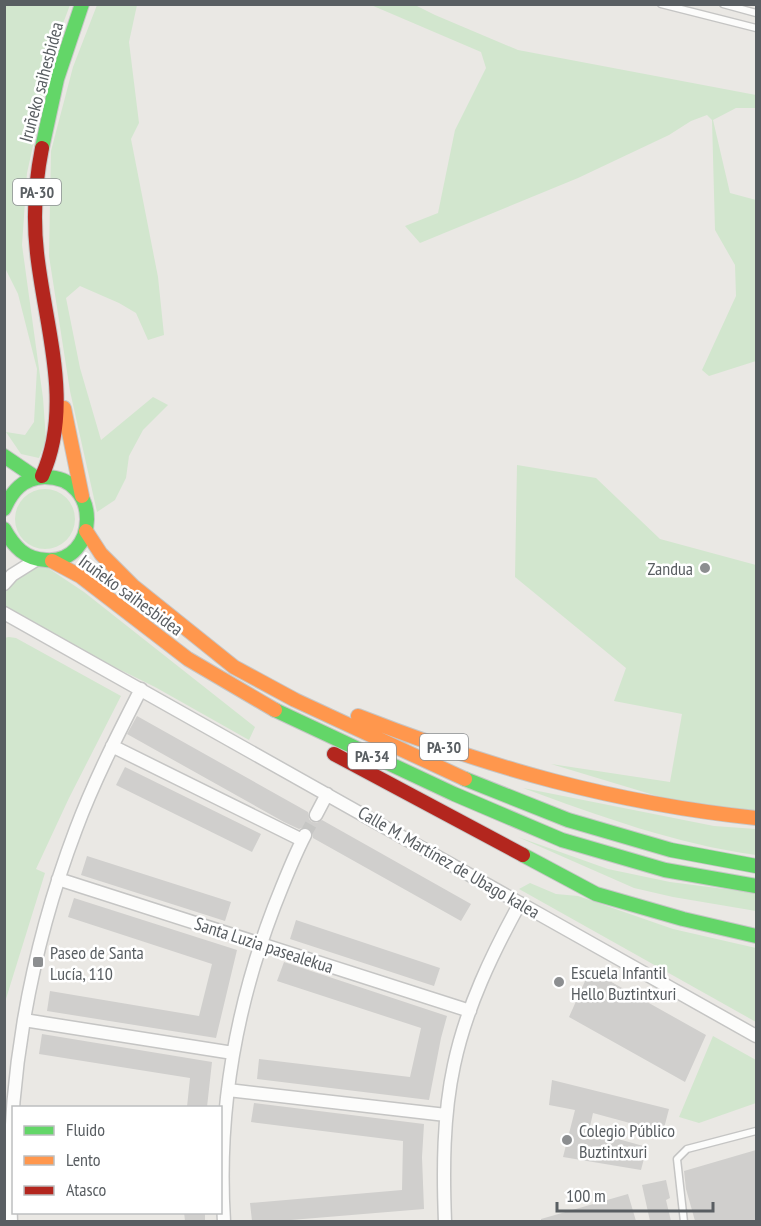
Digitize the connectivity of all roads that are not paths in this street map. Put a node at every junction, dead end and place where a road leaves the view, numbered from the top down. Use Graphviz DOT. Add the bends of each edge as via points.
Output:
graph roads {
  1 [pos="81,4"];
  2 [pos="662,4"];
  3 [pos="723,4"];
  4 [pos="756,13"];
  5 [pos="756,28"];
  6 [pos="57,384"];
  7 [pos="4,456"];
  8 [pos="39,476"];
  9 [pos="82,496"];
  10 [pos="5,506"];
  11 [pos="86,531"];
  12 [pos="6,540"];
  13 [pos="36,560"];
  14 [pos="52,561"];
  15 [pos="4,584"];
  16 [pos="4,613"];
  17 [pos="186,629"];
  18 [pos="188,659"];
  19 [pos="141,689"];
  20 [pos="112,746"];
  21 [pos="327,794"];
  22 [pos="316,815"];
  23 [pos="756,816"];
  24 [pos="497,840"];
  25 [pos="756,866"];
  26 [pos="58,879"];
  27 [pos="756,886"];
  28 [pos="520,903"];
  29 [pos="756,922"];
  30 [pos="756,936"];
  31 [pos="260,944"];
  32 [pos="470,1011"];
  33 [pos="24,1020"];
  34 [pos="756,1036"];
  35 [pos="233,1053"];
  36 [pos="228,1090"];
  37 [pos="14,1106"];
  38 [pos="446,1115"];
  39 [pos="756,1131"];
  40 [pos="222,1150"];
  41 [pos="12,1162"];
  42 [pos="222,1184"];
  43 [pos="12,1221"];
  44 [pos="224,1221"];
  45 [pos="440,1221"];
  46 [pos="445,1221"];
  47 [pos="684,1221"];
  1 -- 6 [label="main road, Iruñeko saihesbidea / PA-30" via="49,110 39,158 35,209 38,265"];
  2 -- 5 [label="lane"];
  3 -- 4 [label="lane"];
  6 -- 8 [label="main road, Iruñeko saihesbidea / PA-30" via="58,425 50,462"];
  6 -- 9 [label="main road, Iruñeko saihesbidea / PA-30"];
  7 -- 8 [label="main road"];
  8 -- 9 [label="main road" via="65,480"];
  8 -- 10 [label="main road" via="22,483"];
  9 -- 11 [label="main road, PA-30" via="87,507"];
  11 -- 14 [label="main road" via="74,551"];
  11 -- 17 [label="main road, Iruñeko saihesbidea / PA-30" via="101,554 132,586"];
  12 -- 13 [label="main road"];
  13 -- 14 [label="main road"];
  13 -- 15 [label="street"];
  14 -- 18 [label="main road, Iruñeko saihesbidea" via="80,576"];
  16 -- 19 [label="street, Calle M. Martínez de Ubago kalea"];
  17 -- 23 [label="main road, PA-30" via="291,689 514,772 605,795 720,815"];
  17 -- 25 [label="main road, PA-34" via="234,667 295,700 479,786 568,820 671,850"];
  18 -- 24 [label="main road" via="213,685 264,717"];
  18 -- 27 [label="main road, PA-34" via="280,713 562,840 665,870"];
  19 -- 20 [label="street"];
  19 -- 21 [label="street, Calle M. Martínez de Ubago kalea"];
  20 -- 26 [label="street"];
  20 -- 31 [label="street" via="304,838"];
  21 -- 22 [label="street"];
  21 -- 28 [label="street, Calle M. Martínez de Ubago kalea"];
  24 -- 29 [label="main road" via="637,901"];
  24 -- 30 [label="main road" via="596,894"];
  26 -- 31 [label="street, Santa Luzia pasealekua"];
  26 -- 33 [label="street"];
  28 -- 32 [label="street" via="490,960"];
  28 -- 34 [label="street, Calle M. Martínez de Ubago kalea"];
  31 -- 32 [label="street, Santa Luzia pasealekua"];
  31 -- 35 [label="street" via="243,999"];
  32 -- 38 [label="street" via="454,1064"];
  33 -- 35 [label="street"];
  33 -- 37 [label="street"];
  35 -- 36 [label="street"];
  36 -- 38 [label="street"];
  36 -- 40 [label="street"];
  38 -- 46 [label="street"];
  39 -- 47 [label="lane" via="687,1149 677,1159"];
  41 -- 43 [label="street"];
  42 -- 44 [label="street"];
  45 -- 46 [label="street"];
}
